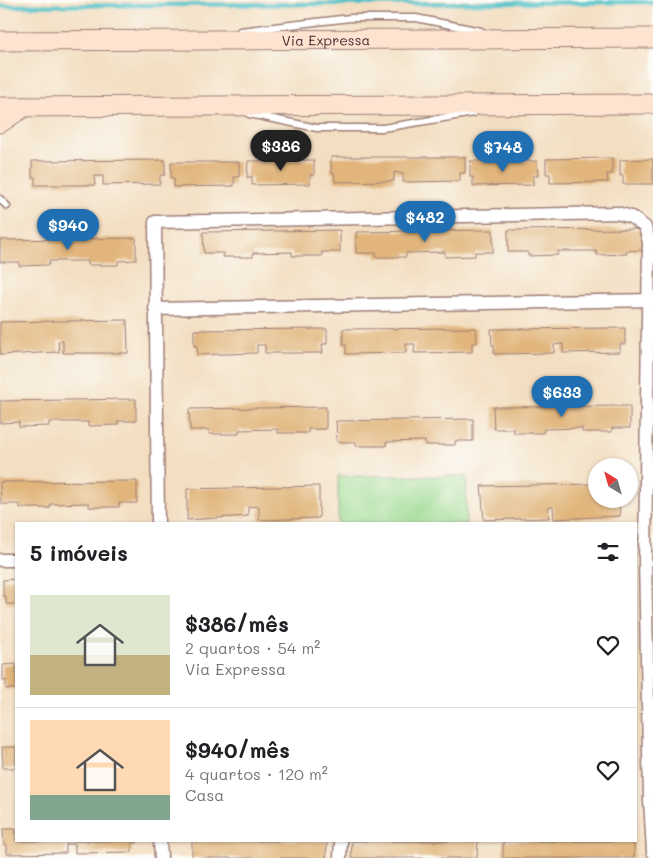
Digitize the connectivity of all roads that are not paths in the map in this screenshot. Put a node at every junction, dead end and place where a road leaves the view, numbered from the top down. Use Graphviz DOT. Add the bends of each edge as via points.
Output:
graph roads {
  1 [pos="653,38"];
  2 [pos="0,41"];
  3 [pos="653,104"];
  4 [pos="0,107"];
  5 [pos="24,107"];
  6 [pos="0,123"];
  7 [pos="0,200"];
  8 [pos="7,206"];
  9 [pos="650,300"];
  10 [pos="155,309"];
  11 [pos="158,522"];
  12 [pos="0,560"];
  13 [pos="15,560"];
  14 [pos="641,561"];
  15 [pos="637,800"];
  16 [pos="651,800"];
  17 [pos="160,842"];
  18 [pos="341,842"];
  19 [pos="653,852"];
  20 [pos="161,858"];
  21 [pos="340,858"];
  1 -- 2 [label="main road, Via Expressa"];
  3 -- 5 [label="main road"];
  4 -- 5 [label="main road"];
  5 -- 6 [label="main road"];
  7 -- 8 [label="lane"];
  9 -- 10 [label="street"];
  9 -- 10 [label="street" via="649,242 645,226 617,213 177,221 153,224"];
  9 -- 14 [label="street"];
  10 -- 11 [label="street"];
  12 -- 13 [label="street"];
  14 -- 16 [label="street"];
  15 -- 16 [label="street"];
  16 -- 19 [label="street"];
  17 -- 20 [label="street"];
  18 -- 21 [label="street"];
}
